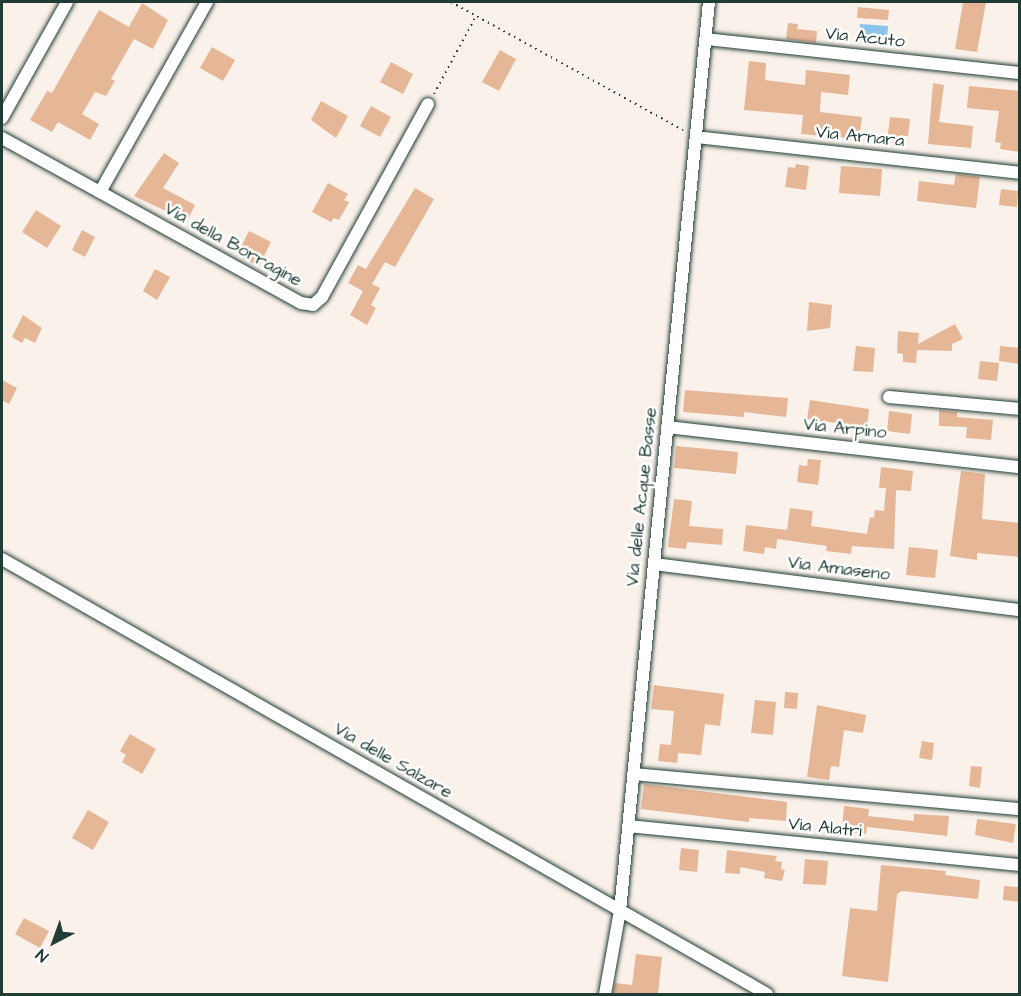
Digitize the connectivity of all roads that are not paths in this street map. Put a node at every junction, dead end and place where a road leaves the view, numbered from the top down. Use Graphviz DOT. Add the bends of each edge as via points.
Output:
graph roads {
  1 [pos="67,2"];
  2 [pos="207,2"];
  3 [pos="709,2"];
  4 [pos="706,39"];
  5 [pos="1020,74"];
  6 [pos="428,104"];
  7 [pos="2,118"];
  8 [pos="696,137"];
  9 [pos="2,138"];
  10 [pos="1020,172"];
  11 [pos="100,192"];
  12 [pos="889,397"];
  13 [pos="1020,409"];
  14 [pos="667,427"];
  15 [pos="1020,467"];
  16 [pos="2,559"];
  17 [pos="654,564"];
  18 [pos="1020,610"];
  19 [pos="633,774"];
  20 [pos="1020,808"];
  21 [pos="628,826"];
  22 [pos="1020,865"];
  23 [pos="620,910"];
  24 [pos="605,994"];
  25 [pos="767,994"];
  1 -- 7 [label="street"];
  2 -- 11 [label="street"];
  3 -- 4 [label="street, Via delle Acque Basse"];
  4 -- 5 [label="street, Via Acuto"];
  4 -- 8 [label="street, Via delle Acque Basse"];
  6 -- 11 [label="street, Via della Borragine" via="322,297 313,305 301,303"];
  8 -- 10 [label="street, Via Arnara"];
  8 -- 14 [label="street, Via delle Acque Basse"];
  9 -- 11 [label="street, Via della Borragine"];
  12 -- 13 [label="street"];
  14 -- 15 [label="street, Via Arpino"];
  14 -- 17 [label="street, Via delle Acque Basse"];
  16 -- 23 [label="street, Via delle Salzare"];
  17 -- 18 [label="street, Via Amaseno"];
  17 -- 19 [label="street, Via delle Acque Basse"];
  19 -- 20 [label="street"];
  19 -- 21 [label="street, Via delle Acque Basse"];
  21 -- 22 [label="street, Via Alatri"];
  21 -- 23 [label="street, Via delle Acque Basse"];
  23 -- 24 [label="street, Via delle Acque Basse"];
  23 -- 25 [label="street, Via delle Salzare"];
}
